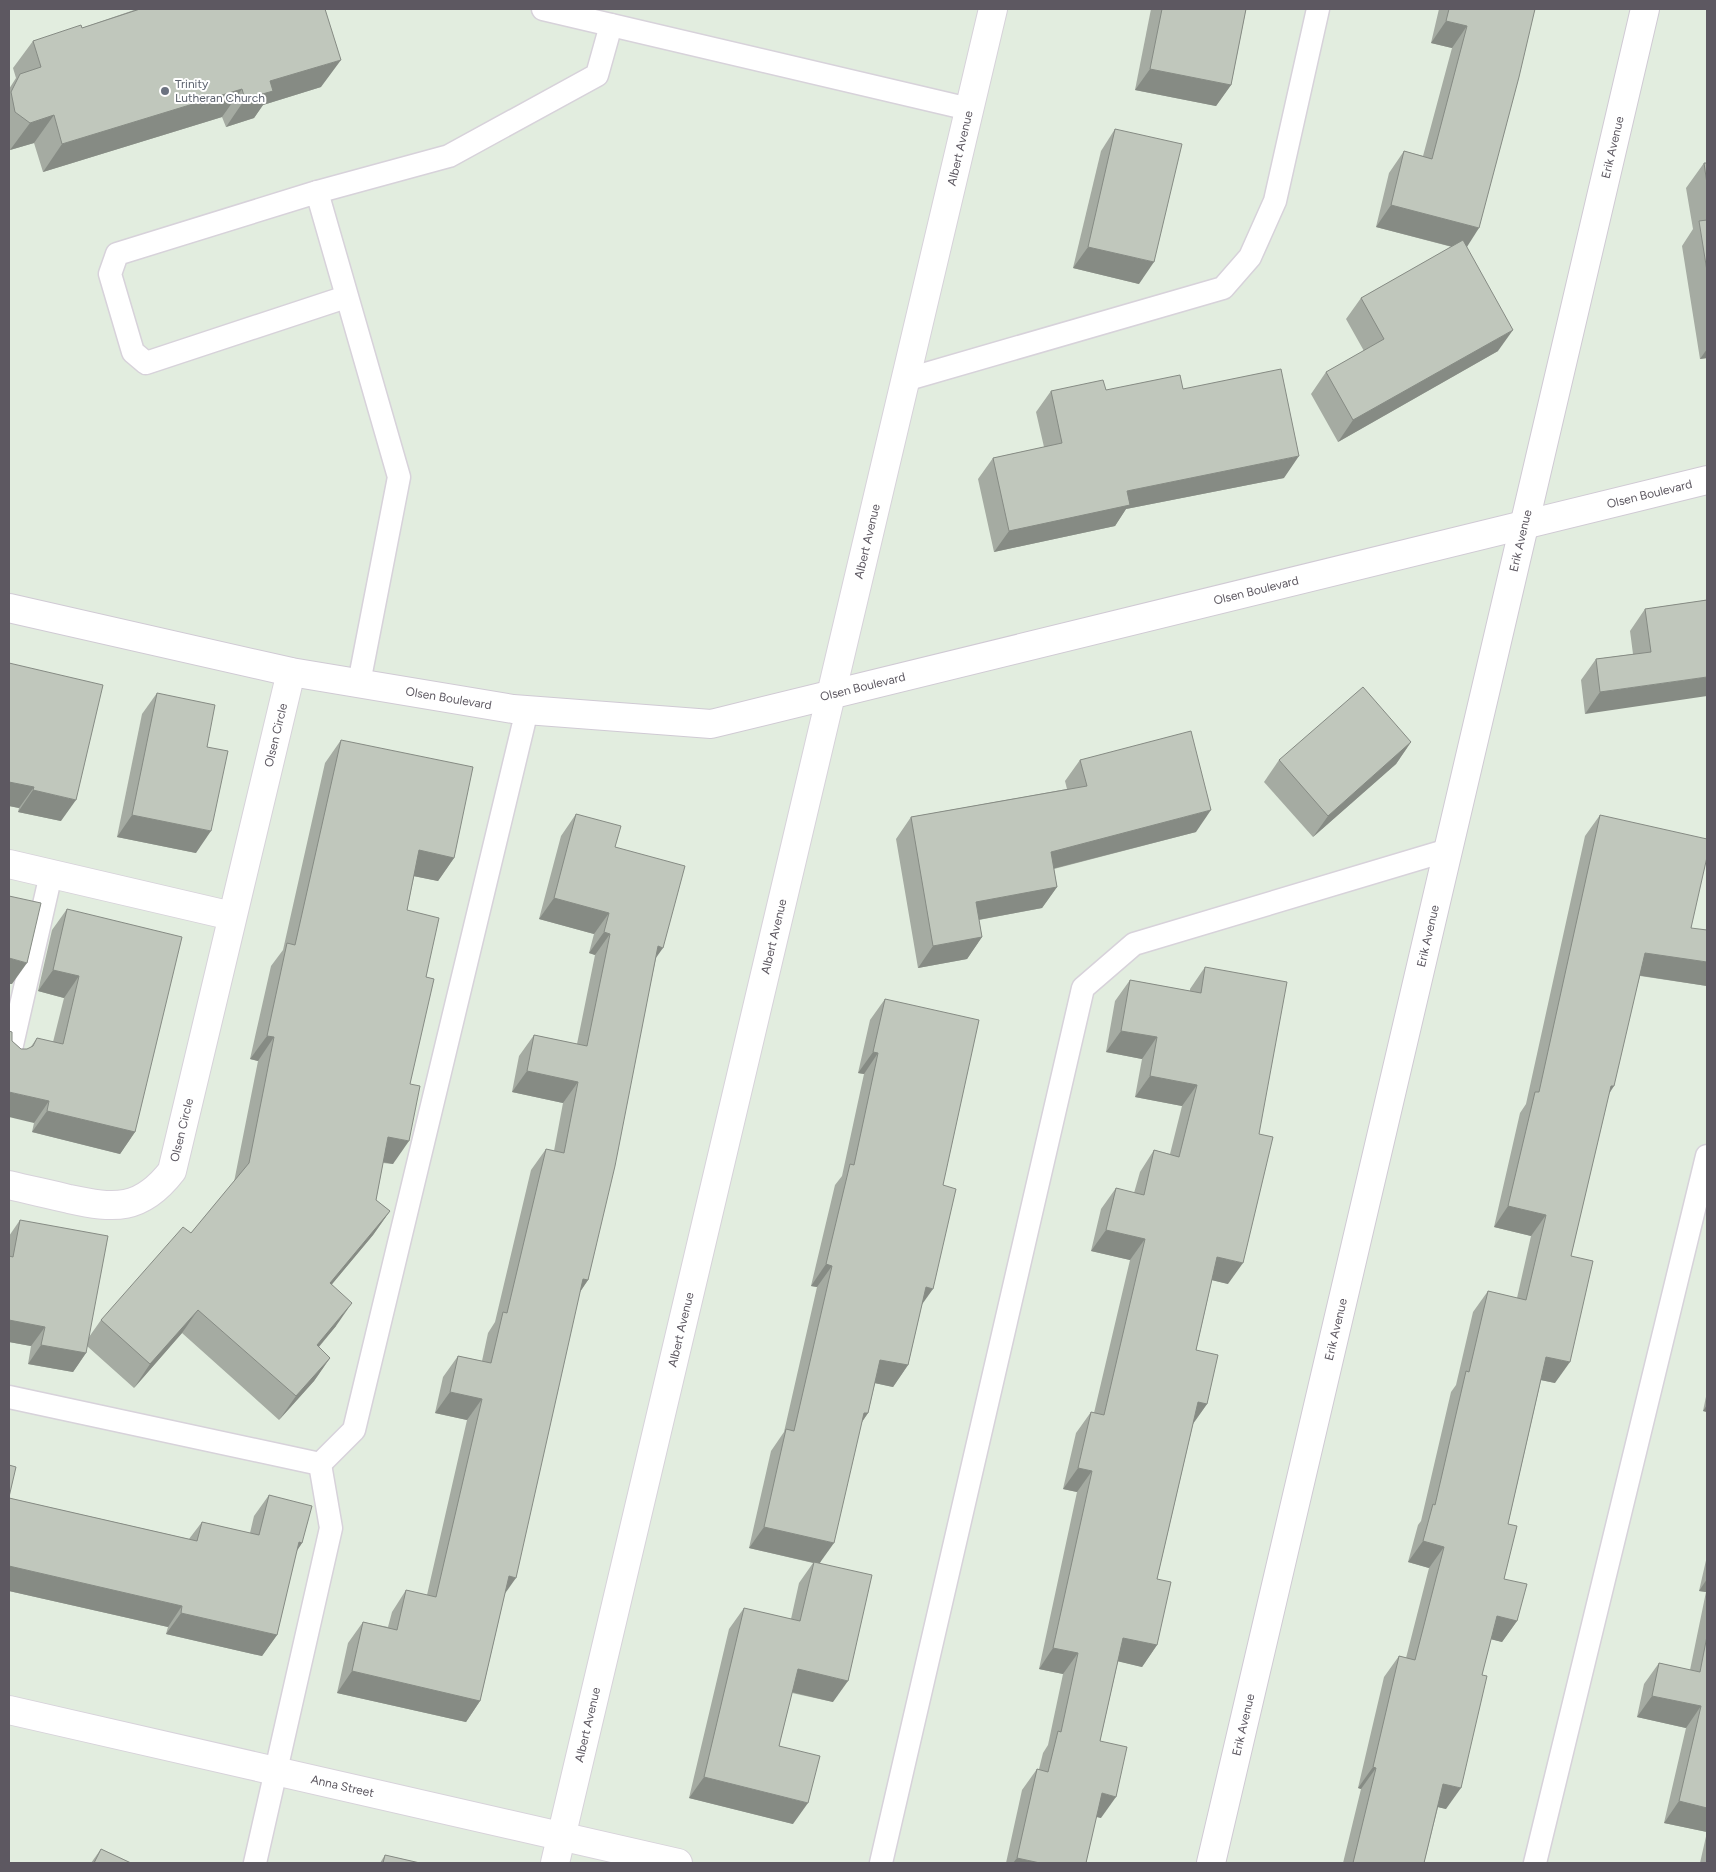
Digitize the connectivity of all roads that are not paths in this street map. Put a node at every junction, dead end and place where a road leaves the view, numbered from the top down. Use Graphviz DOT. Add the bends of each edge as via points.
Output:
graph roads {
  1 [pos="542,9"];
  2 [pos="992,9"];
  3 [pos="1318,9"];
  4 [pos="1645,9"];
  5 [pos="611,25"];
  6 [pos="969,109"];
  7 [pos="317,192"];
  8 [pos="346,297"];
  9 [pos="905,380"];
  10 [pos="1707,480"];
  11 [pos="1524,525"];
  12 [pos="9,608"];
  13 [pos="291,672"];
  14 [pos="359,683"];
  15 [pos="830,694"];
  16 [pos="527,710"];
  17 [pos="1448,850"];
  18 [pos="9,864"];
  19 [pos="51,874"];
  20 [pos="232,916"];
  21 [pos="9,1058"];
  22 [pos="1707,1156"];
  23 [pos="9,1185"];
  24 [pos="9,1397"];
  25 [pos="320,1464"];
  26 [pos="9,1710"];
  27 [pos="276,1771"];
  28 [pos="561,1836"];
  29 [pos="255,1863"];
  30 [pos="555,1863"];
  31 [pos="678,1863"];
  32 [pos="881,1863"];
  33 [pos="1211,1863"];
  34 [pos="1535,1863"];
  1 -- 5 [label="lane"];
  2 -- 6 [label="street, Albert Avenue"];
  3 -- 9 [label="lane" via="1275,201 1250,257 1223,288"];
  4 -- 11 [label="street, Erik Avenue"];
  5 -- 6 [label="lane"];
  5 -- 7 [label="lane" via="597,75 449,156"];
  6 -- 9 [label="street, Albert Avenue"];
  7 -- 8 [label="lane"];
  7 -- 8 [label="lane" via="117,254 110,274 134,352 146,363"];
  8 -- 14 [label="lane" via="399,477"];
  9 -- 15 [label="street, Albert Avenue"];
  10 -- 11 [label="street, Olsen Boulevard"];
  11 -- 15 [label="street, Olsen Boulevard"];
  11 -- 17 [label="street, Erik Avenue"];
  12 -- 13 [label="street, Olsen Boulevard"];
  13 -- 14 [label="street, Olsen Boulevard"];
  13 -- 20 [label="street, Olsen Circle"];
  14 -- 16 [label="street, Olsen Boulevard"];
  15 -- 16 [label="street, Olsen Boulevard" via="711,724"];
  15 -- 28 [label="street, Albert Avenue"];
  16 -- 25 [label="lane" via="354,1430"];
  17 -- 32 [label="lane" via="1134,944 1083,988"];
  17 -- 33 [label="street, Erik Avenue"];
  18 -- 19 [label="street"];
  19 -- 20 [label="street"];
  19 -- 21 [label="lane"];
  20 -- 23 [label="street, Olsen Circle" via="172,1171 160,1187 142,1199 105,1206"];
  22 -- 34 [label="lane"];
  24 -- 25 [label="lane"];
  25 -- 27 [label="lane" via="331,1528"];
  26 -- 27 [label="street, Anna Street"];
  27 -- 28 [label="street, Anna Street"];
  27 -- 29 [label="lane"];
  28 -- 30 [label="street, Albert Avenue"];
  28 -- 31 [label="street, Anna Street"];
}
